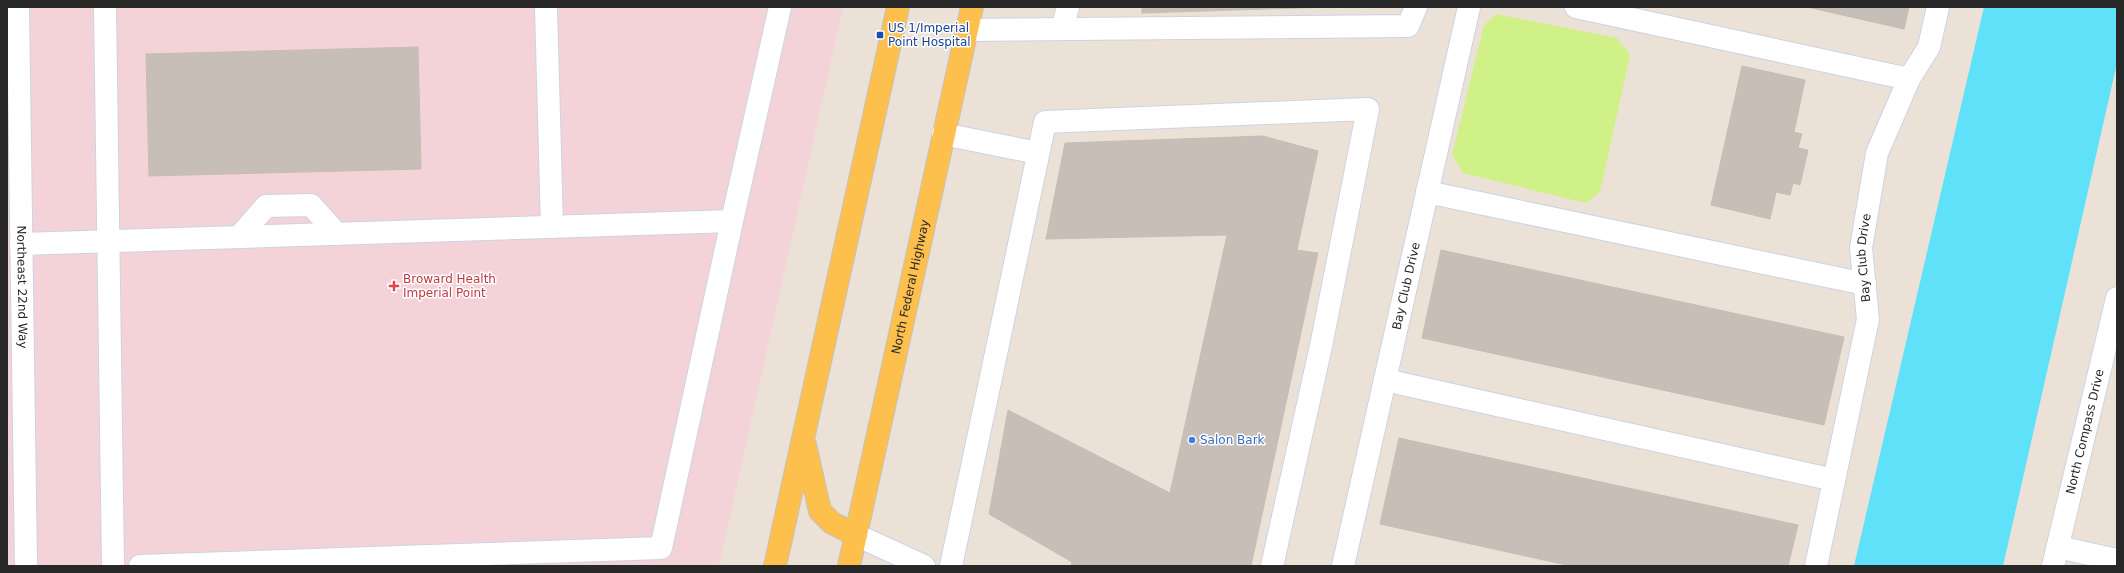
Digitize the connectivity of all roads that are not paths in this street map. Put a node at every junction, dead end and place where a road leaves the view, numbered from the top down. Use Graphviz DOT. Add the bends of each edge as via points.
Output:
graph roads {
  1 [pos="18,7"];
  2 [pos="106,7"];
  3 [pos="546,7"];
  4 [pos="780,7"];
  5 [pos="898,7"];
  6 [pos="972,7"];
  7 [pos="1068,7"];
  8 [pos="1469,7"];
  9 [pos="1576,7"];
  10 [pos="1938,7"];
  11 [pos="1412,16"];
  12 [pos="1062,29"];
  13 [pos="967,30"];
  14 [pos="1909,79"];
  15 [pos="943,134"];
  16 [pos="1038,153"];
  17 [pos="13,169"];
  18 [pos="1427,192"];
  19 [pos="732,221"];
  20 [pos="552,227"];
  21 [pos="337,234"];
  22 [pos="239,237"];
  23 [pos="108,241"];
  24 [pos="21,244"];
  25 [pos="1865,284"];
  26 [pos="2117,298"];
  27 [pos="1385,380"];
  28 [pos="804,438"];
  29 [pos="1834,480"];
  30 [pos="16,522"];
  31 [pos="856,535"];
  32 [pos="2056,556"];
  33 [pos="2117,560"];
  34 [pos="26,566"];
  35 [pos="113,566"];
  36 [pos="140,566"];
  37 [pos="775,566"];
  38 [pos="849,566"];
  39 [pos="924,566"];
  40 [pos="951,566"];
  41 [pos="1272,566"];
  42 [pos="1343,566"];
  43 [pos="1816,566"];
  1 -- 17 [label="street, Northeast 22nd Way"];
  2 -- 23 [label="street"];
  3 -- 20 [label="street"];
  4 -- 19 [label="street"];
  5 -- 28 [label="main road"];
  6 -- 13 [label="main road, North Federal Highway"];
  7 -- 12 [label="street"];
  8 -- 18 [label="street, Bay Club Drive"];
  9 -- 14 [label="street"];
  10 -- 14 [label="street, Bay Club Drive" via="1929,47"];
  11 -- 12 [label="street"];
  12 -- 13 [label="street"];
  13 -- 15 [label="main road, North Federal Highway"];
  14 -- 25 [label="street, Bay Club Drive" via="1877,153 1861,248"];
  15 -- 16 [label="street"];
  15 -- 31 [label="main road, North Federal Highway"];
  16 -- 40 [label="street"];
  16 -- 41 [label="street" via="1045,122 1368,109 1322,346"];
  17 -- 24 [label="street, Northeast 22nd Way"];
  18 -- 25 [label="street"];
  18 -- 27 [label="street, Bay Club Drive"];
  19 -- 20 [label="street"];
  19 -- 36 [label="street" via="661,548"];
  20 -- 21 [label="street"];
  21 -- 22 [label="street"];
  21 -- 22 [label="street" via="311,205 266,206"];
  22 -- 23 [label="street"];
  23 -- 24 [label="street"];
  23 -- 35 [label="street"];
  24 -- 30 [label="street, Northeast 22nd Way"];
  25 -- 29 [label="street, Bay Club Drive" via="1868,319"];
  26 -- 32 [label="street, North Compass Drive"];
  27 -- 29 [label="street"];
  27 -- 42 [label="street, Bay Club Drive"];
  28 -- 31 [label="main road" via="820,511 832,523"];
  28 -- 37 [label="main road"];
  29 -- 43 [label="street, Bay Club Drive"];
  30 -- 34 [label="street, Northeast 22nd Way"];
  31 -- 38 [label="main road, North Federal Highway"];
  31 -- 39 [label="street"];
  32 -- 33 [label="street"];
}
